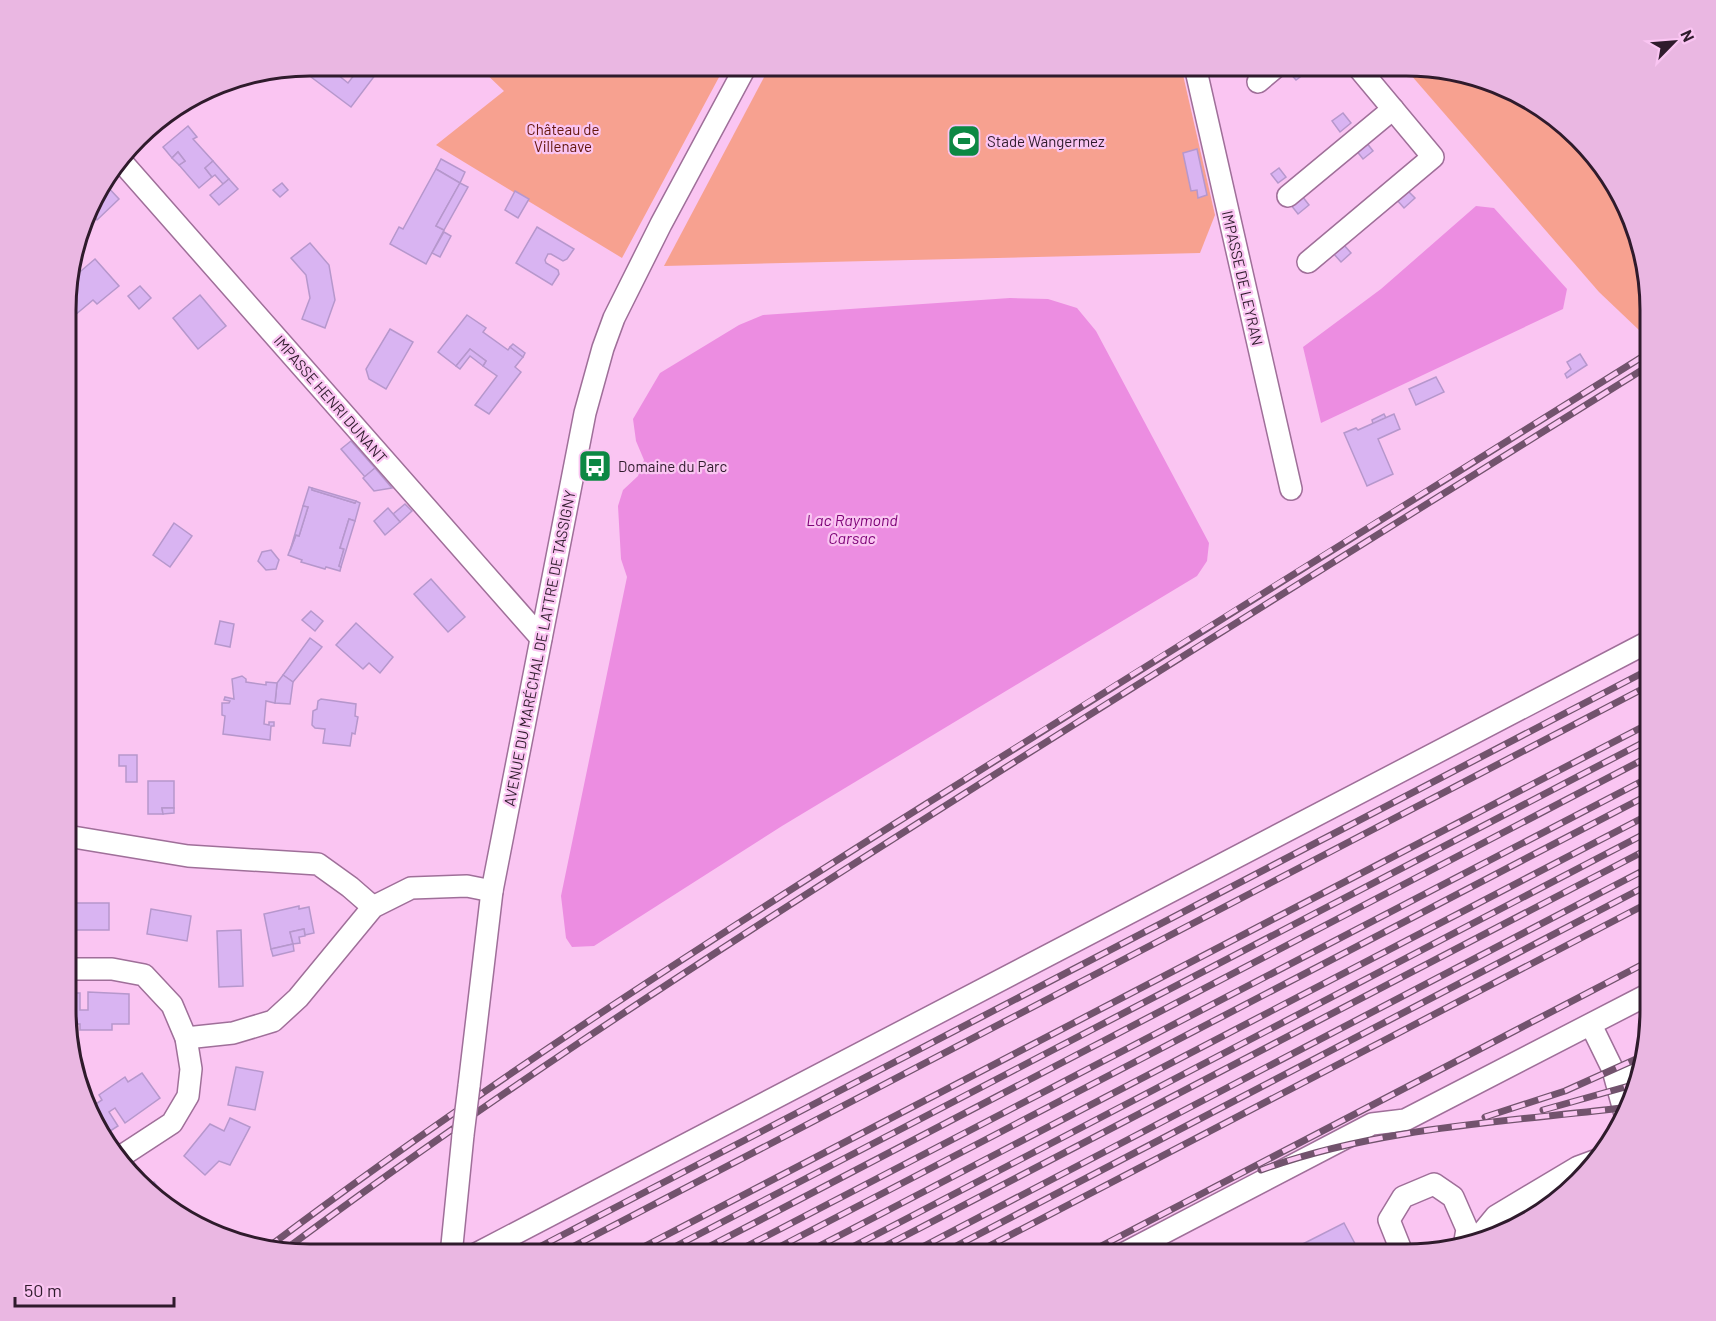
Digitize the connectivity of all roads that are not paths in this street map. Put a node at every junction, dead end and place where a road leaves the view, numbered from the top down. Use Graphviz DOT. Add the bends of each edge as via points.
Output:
graph roads {
  1 [pos="741,76"];
  2 [pos="1197,76"];
  3 [pos="1265,76"];
  4 [pos="1365,76"];
  5 [pos="1258,82"];
  6 [pos="1393,109"];
  7 [pos="126,167"];
  8 [pos="1288,196"];
  9 [pos="1308,262"];
  10 [pos="1291,489"];
  11 [pos="541,638"];
  12 [pos="1640,646"];
  13 [pos="76,837"];
  14 [pos="492,891"];
  15 [pos="373,907"];
  16 [pos="76,969"];
  17 [pos="1640,999"];
  18 [pos="1591,1025"];
  19 [pos="186,1038"];
  20 [pos="1630,1076"];
  21 [pos="1617,1080"];
  22 [pos="1622,1100"];
  23 [pos="125,1153"];
  24 [pos="1581,1166"];
  25 [pos="1484,1231"];
  26 [pos="1466,1237"];
  27 [pos="452,1244"];
  28 [pos="495,1244"];
  29 [pos="1142,1244"];
  30 [pos="1398,1244"];
  1 -- 11 [label="street, AVENUE DU MARÉCHAL DE LATTRE DE TASSIGNY" via="661,224 603,348 585,413"];
  2 -- 10 [label="street, IMPASSE DE LEYRAN"];
  3 -- 5 [label="street"];
  4 -- 6 [label="street"];
  6 -- 8 [label="street"];
  6 -- 9 [label="street" via="1433,157"];
  7 -- 11 [label="street, IMPASSE HENRI DUNANT"];
  11 -- 14 [label="street, AVENUE DU MARÉCHAL DE LATTRE DE TASSIGNY"];
  12 -- 28 [label="street"];
  13 -- 15 [label="street" via="188,856 318,864"];
  14 -- 15 [label="street" via="467,886 411,888"];
  14 -- 27 [label="street, AVENUE DU MARÉCHAL DE LATTRE DE TASSIGNY, bridge"];
  15 -- 19 [label="street" via="298,998 273,1021 233,1033"];
  16 -- 19 [label="street" via="112,969 144,975 172,1005"];
  17 -- 18 [label="street"];
  18 -- 21 [label="street"];
  18 -- 29 [label="street" via="1405,1120 1372,1124"];
  19 -- 23 [label="street" via="191,1069 188,1096 172,1123"];
  20 -- 21 [label="street"];
  21 -- 22 [label="street"];
  24 -- 25 [label="street" via="1496,1216"];
  26 -- 30 [label="street" via="1467,1228 1453,1197 1434,1184 1403,1197 1389,1221"];
}
